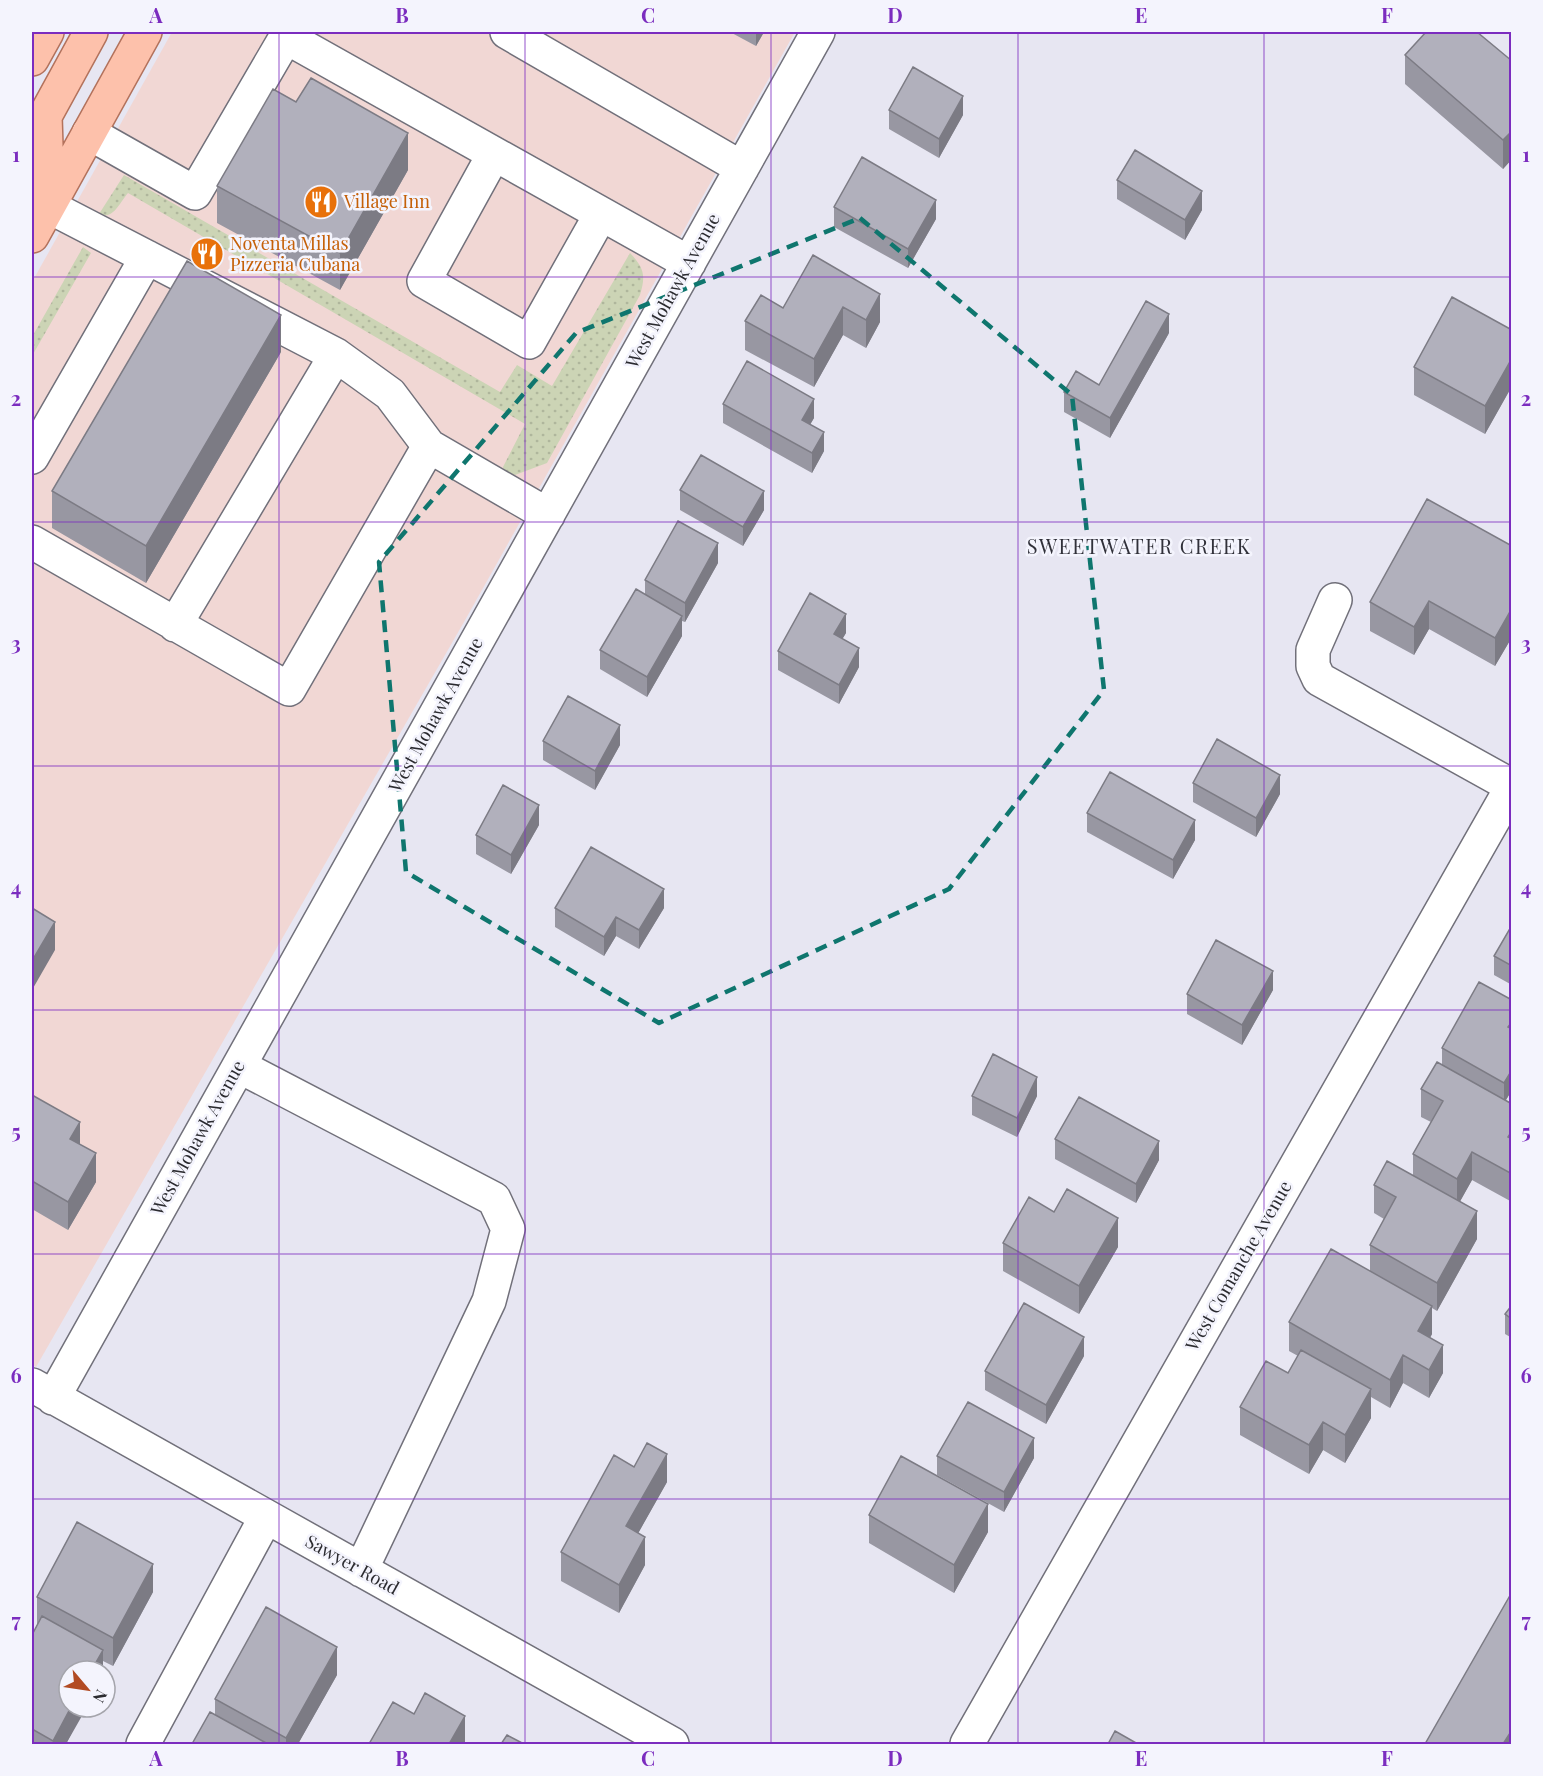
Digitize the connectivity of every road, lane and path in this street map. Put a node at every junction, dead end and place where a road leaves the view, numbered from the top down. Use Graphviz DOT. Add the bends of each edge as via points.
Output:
graph roads {
  1 [pos="47,32"];
  2 [pos="91,32"];
  3 [pos="145,32"];
  4 [pos="507,32"];
  5 [pos="818,32"];
  6 [pos="281,34"];
  7 [pos="32,59"];
  8 [pos="89,133"];
  9 [pos="494,154"];
  10 [pos="742,168"];
  11 [pos="48,206"];
  12 [pos="601,214"];
  13 [pos="32,236"];
  14 [pos="147,257"];
  15 [pos="688,263"];
  16 [pos="336,355"];
  17 [pos="429,446"];
  18 [pos="32,457"];
  19 [pos="548,515"];
  20 [pos="32,542"];
  21 [pos="1335,600"];
  22 [pos="175,625"];
  23 [pos="1512,787"];
  24 [pos="239,1066"];
  25 [pos="42,1391"];
  26 [pos="267,1517"];
  27 [pos="361,1570"];
  28 [pos="143,1744"];
  29 [pos="672,1744"];
  30 [pos="967,1744"];
  1 -- 7 [label="main road"];
  2 -- 11 [label="main road" via="45,116"];
  3 -- 8 [label="main road"];
  4 -- 10 [label="street"];
  5 -- 10 [label="street, West Mohawk Avenue"];
  6 -- 8 [label="street" via="195,193"];
  6 -- 9 [label="street"];
  8 -- 11 [label="main road"];
  9 -- 12 [label="street"];
  9 -- 12 [label="street" via="424,281 529,342"];
  10 -- 15 [label="street, West Mohawk Avenue"];
  11 -- 13 [label="main road"];
  11 -- 14 [label="street"];
  12 -- 15 [label="street"];
  14 -- 16 [label="street"];
  14 -- 18 [label="street"];
  15 -- 19 [label="street, West Mohawk Avenue"];
  16 -- 17 [label="street" via="390,394"];
  16 -- 22 [label="street"];
  17 -- 19 [label="street"];
  17 -- 22 [label="street" via="289,689"];
  19 -- 24 [label="street, West Mohawk Avenue"];
  20 -- 22 [label="street"];
  21 -- 23 [label="street" via="1312,650 1319,679"];
  23 -- 30 [label="street, West Comanche Avenue"];
  24 -- 25 [label="street, West Mohawk Avenue"];
  24 -- 27 [label="street" via="494,1199 508,1229 489,1301"];
  25 -- 26 [label="street, Sawyer Road"];
  26 -- 27 [label="street, Sawyer Road"];
  26 -- 28 [label="street"];
  27 -- 29 [label="street, Sawyer Road"];
}
